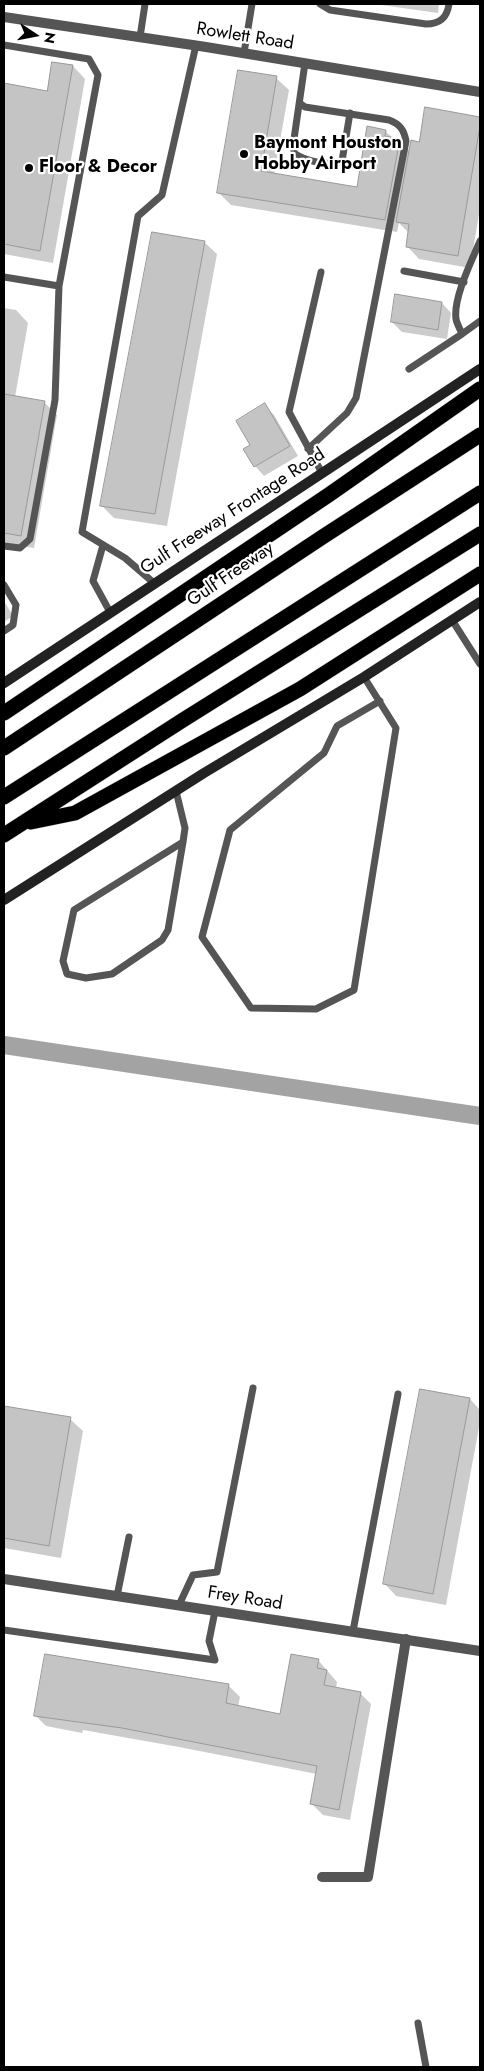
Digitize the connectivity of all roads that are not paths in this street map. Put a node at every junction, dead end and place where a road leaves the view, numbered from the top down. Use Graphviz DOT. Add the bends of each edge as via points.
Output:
graph roads {
  1 [pos="145,4"];
  2 [pos="252,4"];
  3 [pos="320,4"];
  4 [pos="448,4"];
  5 [pos="4,17"];
  6 [pos="140,37"];
  7 [pos="4,45"];
  8 [pos="196,45"];
  9 [pos="244,53"];
  10 [pos="305,63"];
  11 [pos="480,92"];
  12 [pos="301,104"];
  13 [pos="350,113"];
  14 [pos="480,241"];
  15 [pos="404,271"];
  16 [pos="321,272"];
  17 [pos="4,277"];
  18 [pos="464,282"];
  19 [pos="59,286"];
  20 [pos="480,322"];
  21 [pos="462,334"];
  22 [pos="409,369"];
  23 [pos="480,369"];
  24 [pos="480,389"];
  25 [pos="480,435"];
  26 [pos="308,449"];
  27 [pos="322,473"];
  28 [pos="480,492"];
  29 [pos="480,534"];
  30 [pos="103,545"];
  31 [pos="4,546"];
  32 [pos="480,574"];
  33 [pos="154,583"];
  34 [pos="4,585"];
  35 [pos="480,602"];
  36 [pos="110,612"];
  37 [pos="452,620"];
  38 [pos="4,631"];
  39 [pos="480,664"];
  40 [pos="364,677"];
  41 [pos="4,683"];
  42 [pos="380,701"];
  43 [pos="4,714"];
  44 [pos="4,748"];
  45 [pos="176,791"];
  46 [pos="4,797"];
  47 [pos="22,824"];
  48 [pos="4,836"];
  49 [pos="184,842"];
  50 [pos="4,900"];
  51 [pos="254,1388"];
  52 [pos="398,1394"];
  53 [pos="129,1537"];
  54 [pos="4,1579"];
  55 [pos="117,1596"];
  56 [pos="179,1605"];
  57 [pos="215,1611"];
  58 [pos="4,1630"];
  59 [pos="353,1631"];
  60 [pos="406,1639"];
  61 [pos="480,1651"];
  62 [pos="322,1878"];
  63 [pos="418,2024"];
  64 [pos="426,2067"];
  1 -- 6 [label="lane"];
  2 -- 9 [label="lane"];
  3 -- 4 [label="lane" via="330,10 426,24 441,21"];
  5 -- 6 [label="street, Rowlett Road"];
  6 -- 8 [label="street, Rowlett Road"];
  7 -- 19 [label="lane" via="89,59 98,75"];
  8 -- 9 [label="street, Rowlett Road"];
  8 -- 30 [label="lane" via="162,195 138,216 82,532"];
  9 -- 10 [label="street, Rowlett Road"];
  10 -- 11 [label="street, Rowlett Road"];
  10 -- 12 [label="lane"];
  12 -- 13 [label="lane"];
  12 -- 13 [label="lane" via="294,153 318,162 337,164 342,161"];
  13 -- 26 [label="lane" via="397,123 406,141 356,398 347,413"];
  14 -- 18 [label="lane"];
  15 -- 18 [label="lane"];
  16 -- 26 [label="lane" via="289,412"];
  17 -- 19 [label="lane"];
  18 -- 21 [label="lane" via="456,313"];
  19 -- 31 [label="lane" via="55,400 30,539 20,548"];
  20 -- 21 [label="lane"];
  21 -- 22 [label="lane"];
  23 -- 27 [label="main road, Gulf Freeway Frontage Road"];
  24 -- 43 [label="highway"];
  25 -- 44 [label="highway, Gulf Freeway"];
  26 -- 27 [label="lane"];
  27 -- 33 [label="main road, Gulf Freeway Frontage Road"];
  28 -- 46 [label="highway"];
  29 -- 47 [label="highway"];
  30 -- 33 [label="lane" via="125,558"];
  30 -- 36 [label="lane" via="93,580"];
  32 -- 47 [label="highway" via="300,689 75,814"];
  33 -- 36 [label="main road, Gulf Freeway Frontage Road"];
  34 -- 38 [label="lane" via="16,605 13,625"];
  35 -- 37 [label="main road"];
  36 -- 41 [label="main road, Gulf Freeway Frontage Road"];
  37 -- 39 [label="lane"];
  37 -- 40 [label="main road"];
  40 -- 42 [label="lane"];
  40 -- 45 [label="main road"];
  42 -- 42 [label="lane" via="396,728 354,990 316,1009 251,1008 202,937 230,830 324,753 337,726"];
  45 -- 49 [label="lane" via="185,828"];
  45 -- 50 [label="main road"];
  47 -- 48 [label="highway"];
  49 -- 49 [label="lane" via="168,930 162,940 112,974 86,978 67,974 63,961 74,910"];
  51 -- 56 [label="lane" via="217,1572 192,1575"];
  52 -- 59 [label="lane"];
  53 -- 55 [label="lane"];
  54 -- 55 [label="street, Frey Road"];
  55 -- 56 [label="street, Frey Road"];
  56 -- 57 [label="street, Frey Road"];
  57 -- 58 [label="lane" via="209,1641 215,1660"];
  57 -- 59 [label="street, Frey Road"];
  59 -- 60 [label="street, Frey Road"];
  60 -- 61 [label="street, Frey Road"];
  60 -- 62 [label="street" via="368,1877"];
  63 -- 64 [label="lane"];
}
